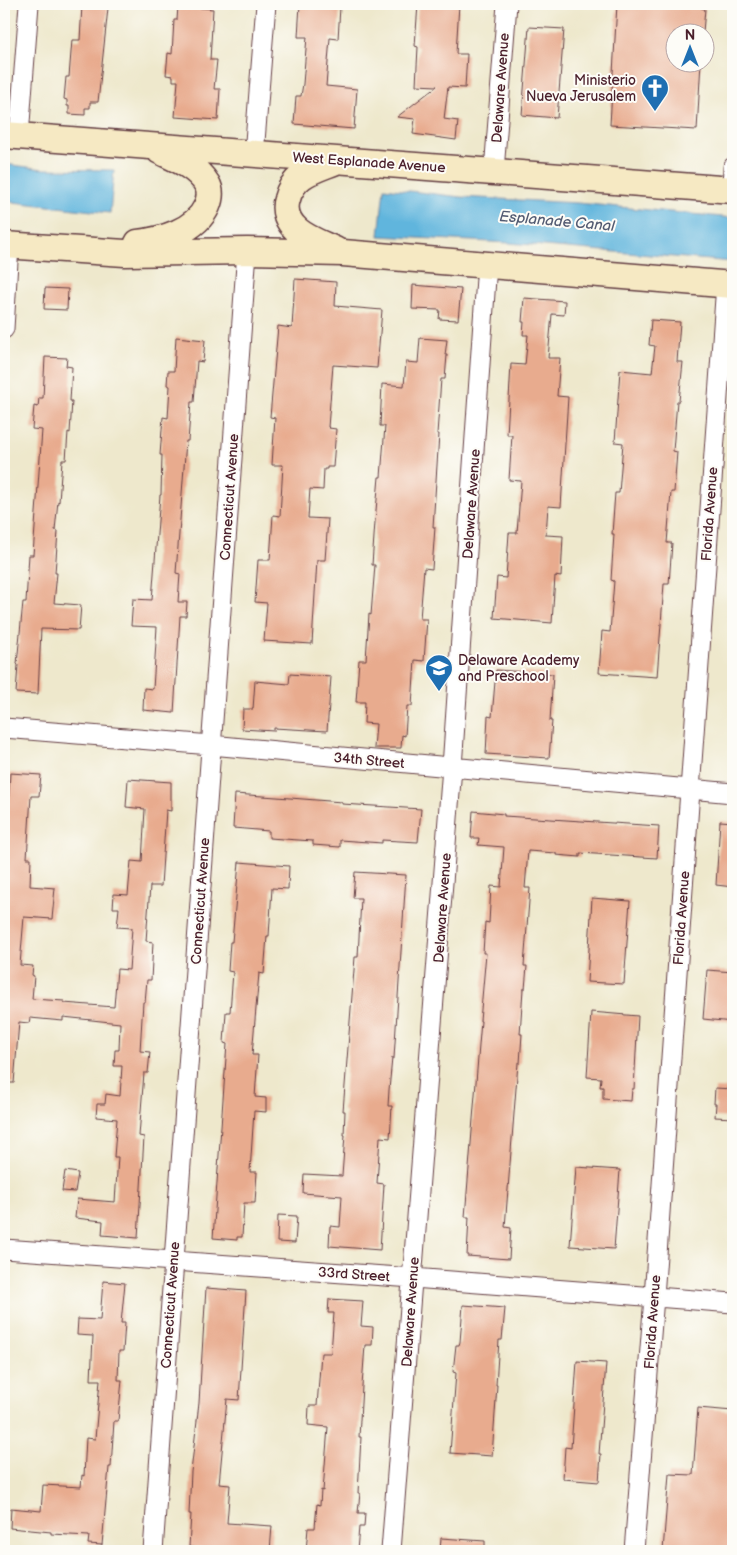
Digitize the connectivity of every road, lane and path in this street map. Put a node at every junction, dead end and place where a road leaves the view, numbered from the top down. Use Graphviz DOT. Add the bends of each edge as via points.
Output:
graph roads {
  1 [pos="30,4"];
  2 [pos="266,4"];
  3 [pos="506,4"];
  4 [pos="11,136"];
  5 [pos="147,146"];
  6 [pos="254,154"];
  7 [pos="339,160"];
  8 [pos="494,171"];
  9 [pos="733,182"];
  10 [pos="7,245"];
  11 [pos="85,251"];
  12 [pos="247,251"];
  13 [pos="344,253"];
  14 [pos="487,264"];
  15 [pos="729,284"];
  16 [pos="4,329"];
  17 [pos="4,728"];
  18 [pos="211,745"];
  19 [pos="452,767"];
  20 [pos="690,789"];
  21 [pos="733,793"];
  22 [pos="4,1250"];
  23 [pos="174,1261"];
  24 [pos="413,1278"];
  25 [pos="654,1297"];
  26 [pos="733,1303"];
  27 [pos="152,1551"];
  28 [pos="391,1551"];
  29 [pos="634,1551"];
  1 -- 4 [label="street"];
  2 -- 6 [label="street"];
  3 -- 8 [label="street, Delaware Avenue"];
  4 -- 5 [label="main road, West Esplanade Avenue"];
  5 -- 6 [label="main road, West Esplanade Avenue"];
  5 -- 11 [label="main road" via="189,166 200,176 208,185 210,198 205,210 195,222 178,232 149,242"];
  6 -- 7 [label="main road, West Esplanade Avenue"];
  7 -- 8 [label="main road, West Esplanade Avenue"];
  7 -- 13 [label="main road" via="310,171 294,182 285,204 287,218 298,230"];
  8 -- 9 [label="main road, West Esplanade Avenue"];
  10 -- 11 [label="main road"];
  10 -- 16 [label="street"];
  11 -- 12 [label="main road"];
  12 -- 13 [label="main road"];
  12 -- 18 [label="street, Connecticut Avenue"];
  13 -- 14 [label="main road"];
  14 -- 15 [label="main road"];
  14 -- 19 [label="street, Delaware Avenue"];
  15 -- 20 [label="street, Florida Avenue"];
  17 -- 18 [label="street, 34th Street"];
  18 -- 19 [label="street, 34th Street"];
  18 -- 23 [label="street, Connecticut Avenue"];
  19 -- 20 [label="street, 34th Street"];
  19 -- 24 [label="street, Delaware Avenue"];
  20 -- 21 [label="street, 34th Street"];
  20 -- 25 [label="street, Florida Avenue"];
  22 -- 23 [label="street, 33rd Street"];
  23 -- 24 [label="street, 33rd Street"];
  23 -- 27 [label="street, Connecticut Avenue"];
  24 -- 25 [label="street, 33rd Street"];
  24 -- 28 [label="street, Delaware Avenue"];
  25 -- 26 [label="street, 33rd Street"];
  25 -- 29 [label="street, Florida Avenue"];
}
